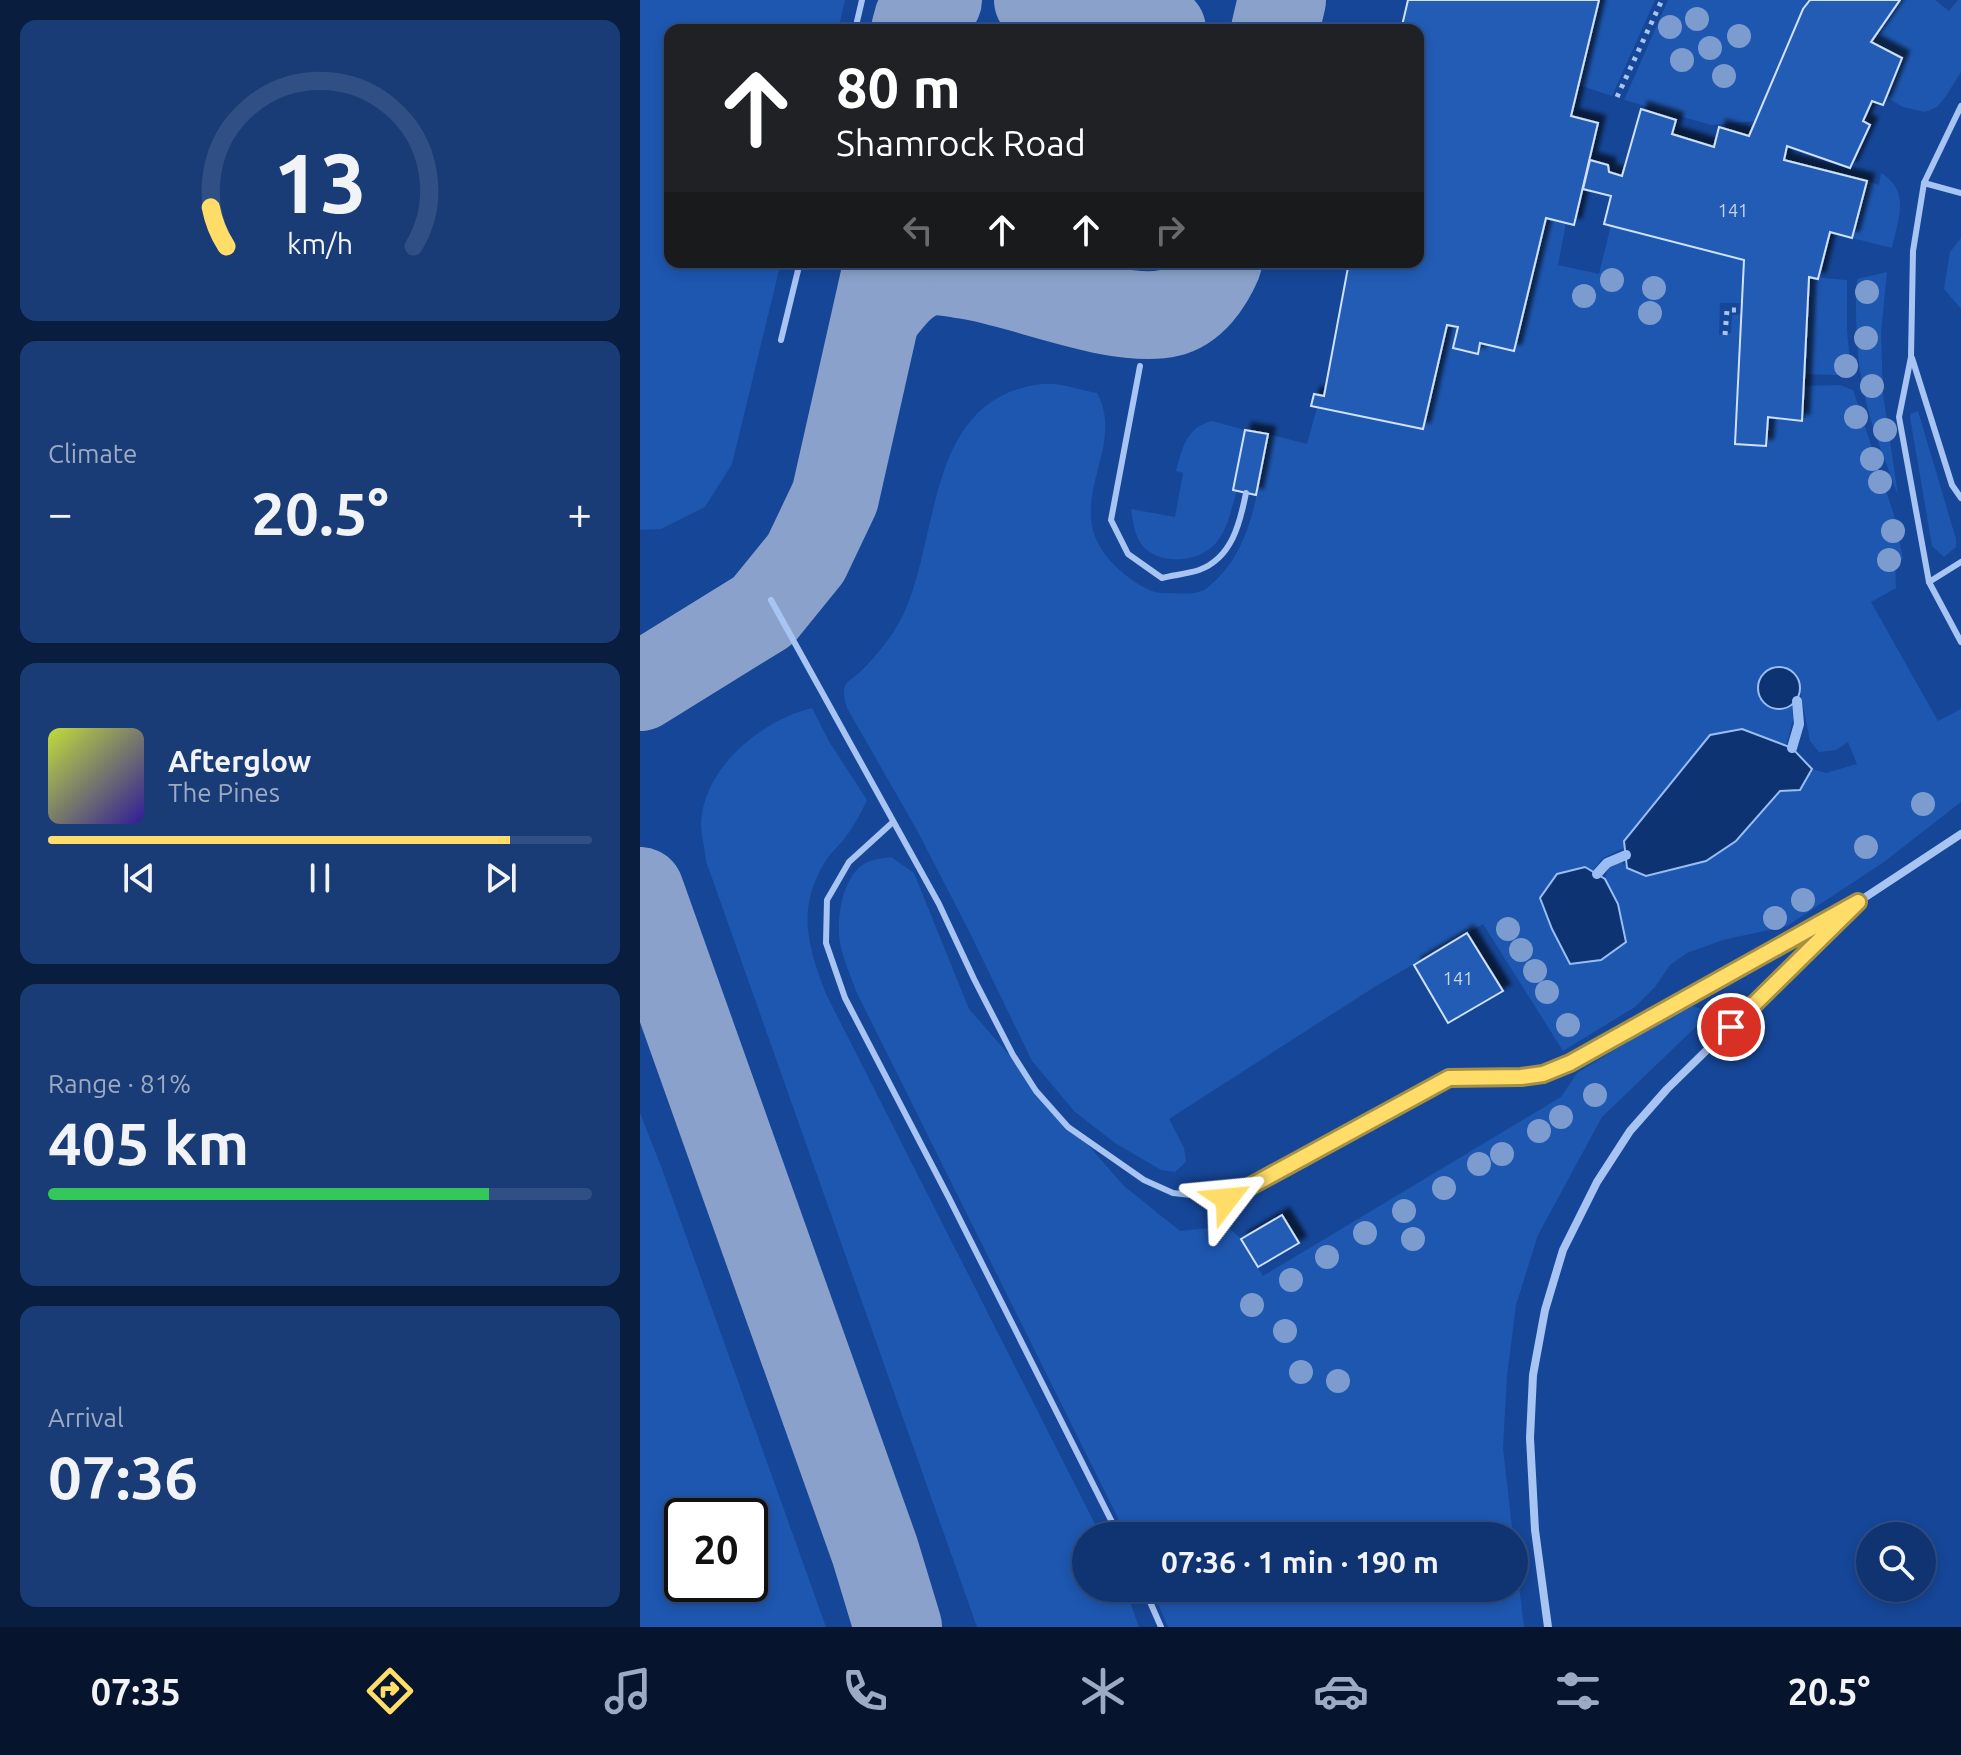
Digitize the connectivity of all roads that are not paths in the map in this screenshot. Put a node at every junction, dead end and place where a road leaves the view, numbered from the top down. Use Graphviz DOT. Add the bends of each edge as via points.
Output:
graph roads {
  1 [pos="862,0"];
  2 [pos="856,24"];
  3 [pos="1961,106"];
  4 [pos="1924,183"];
  5 [pos="1961,193"];
  6 [pos="799,268"];
  7 [pos="781,340"];
  8 [pos="1911,357"];
  9 [pos="1140,366"];
  10 [pos="1246,493"];
  11 [pos="1961,498"];
  12 [pos="1961,562"];
  13 [pos="1929,582"];
  14 [pos="771,600"];
  15 [pos="1961,642"];
  16 [pos="893,822"];
  17 [pos="1961,834"];
  18 [pos="1858,902"];
  19 [pos="1570,1063"];
  20 [pos="1112,1522"];
  21 [pos="1150,1602"];
  22 [pos="1161,1627"];
  23 [pos="1548,1627"];
  1 -- 2 [label="lane"];
  3 -- 4 [label="lane"];
  4 -- 5 [label="lane"];
  4 -- 8 [label="lane" via="1913,251"];
  6 -- 7 [label="lane"];
  8 -- 11 [label="lane" via="1952,485"];
  8 -- 13 [label="lane" via="1899,417"];
  9 -- 10 [label="lane" via="1111,520 1128,554 1162,578 1202,570 1225,552 1239,527"];
  12 -- 13 [label="lane"];
  13 -- 15 [label="lane"];
  14 -- 16 [label="lane"];
  16 -- 19 [label="lane" via="1036,1091 1068,1127 1144,1180 1173,1193 1227,1199 1449,1078 1521,1077"];
  16 -- 20 [label="lane" via="849,862 827,900 826,943 845,998"];
  17 -- 18 [label="street"];
  18 -- 19 [label="street"];
  18 -- 23 [label="street" via="1630,1131 1563,1250 1542,1323 1531,1422 1535,1530"];
  21 -- 22 [label="lane"];
}
